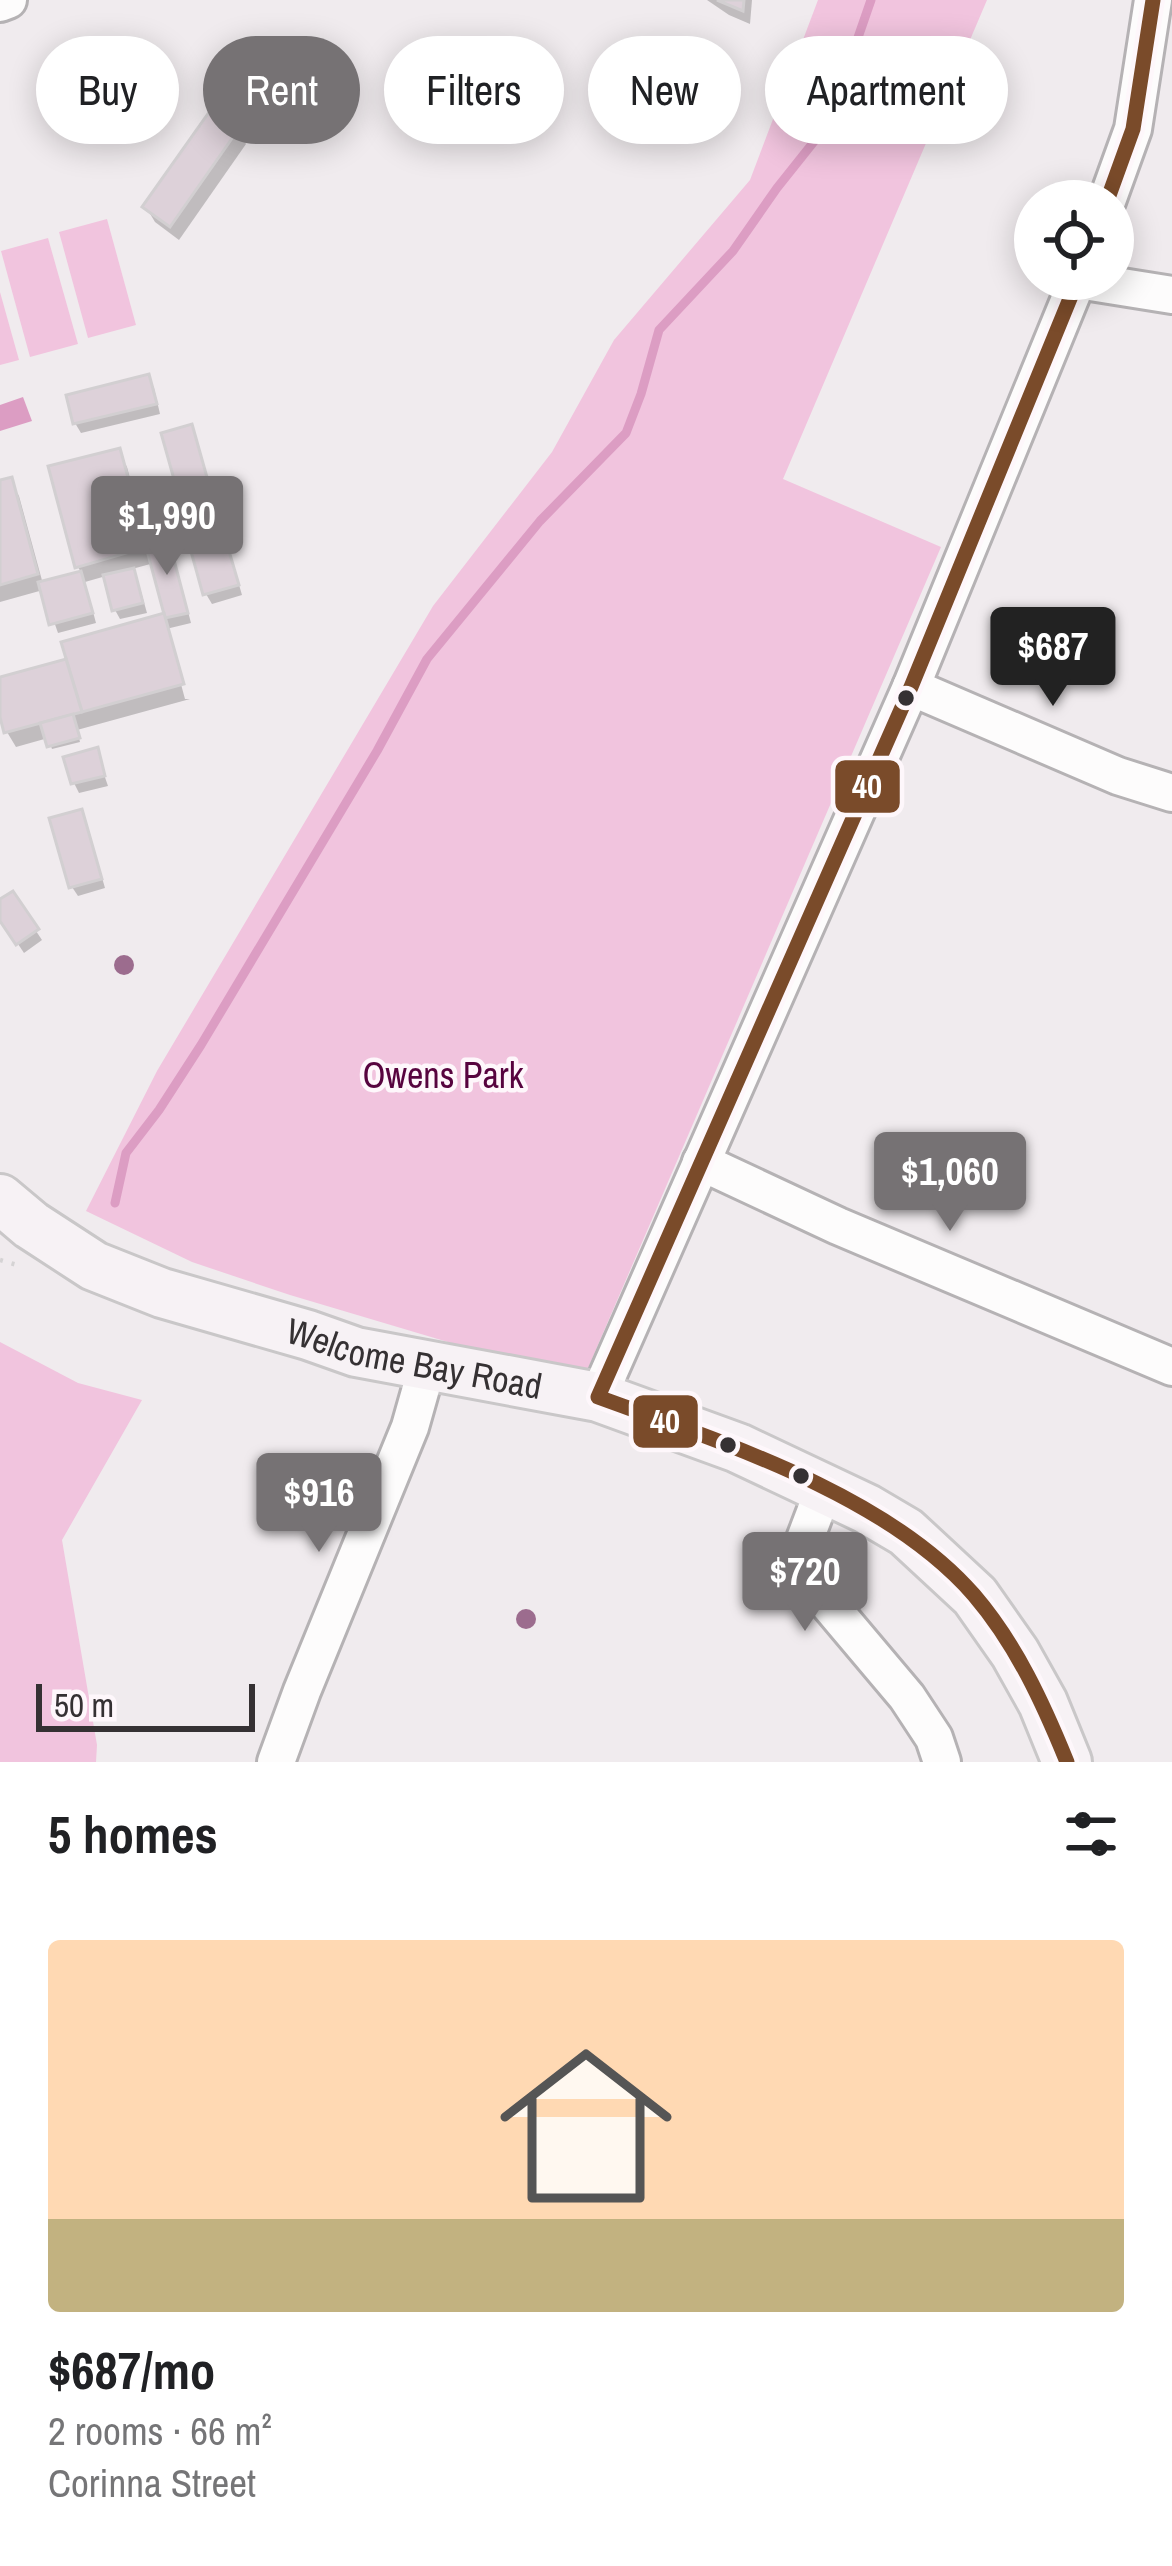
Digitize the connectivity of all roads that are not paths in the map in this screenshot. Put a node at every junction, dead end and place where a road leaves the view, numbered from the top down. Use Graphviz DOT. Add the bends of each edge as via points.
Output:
graph roads {
  1 [pos="8,0"];
  2 [pos="1154,0"];
  3 [pos="0,3"];
  4 [pos="1115,180"];
  5 [pos="1134,289"];
  6 [pos="1172,295"];
  7 [pos="1070,300"];
  8 [pos="910,688"];
  9 [pos="1172,793"];
  10 [pos="701,1162"];
  11 [pos="0,1199"];
  12 [pos="427,1367"];
  13 [pos="1172,1367"];
  14 [pos="598,1397"];
  15 [pos="824,1489"];
  16 [pos="277,1762"];
  17 [pos="942,1762"];
  18 [pos="1067,1762"];
  1 -- 3 [label="street"];
  2 -- 4 [label="street" via="1133,129"];
  5 -- 6 [label="street"];
  7 -- 8 [label="street"];
  8 -- 9 [label="street"];
  8 -- 10 [label="street"];
  10 -- 13 [label="street"];
  10 -- 14 [label="street"];
  11 -- 12 [label="main road, Welcome Bay Road" via="67,1250 126,1280"];
  12 -- 14 [label="main road, Welcome Bay Road"];
  12 -- 16 [label="street"];
  14 -- 15 [label="main road, Welcome Bay Road"];
  15 -- 17 [label="street" via="802,1547 805,1576 907,1697"];
  15 -- 18 [label="main road, Welcome Bay Road" via="906,1532 975,1596 1034,1687"];
}
